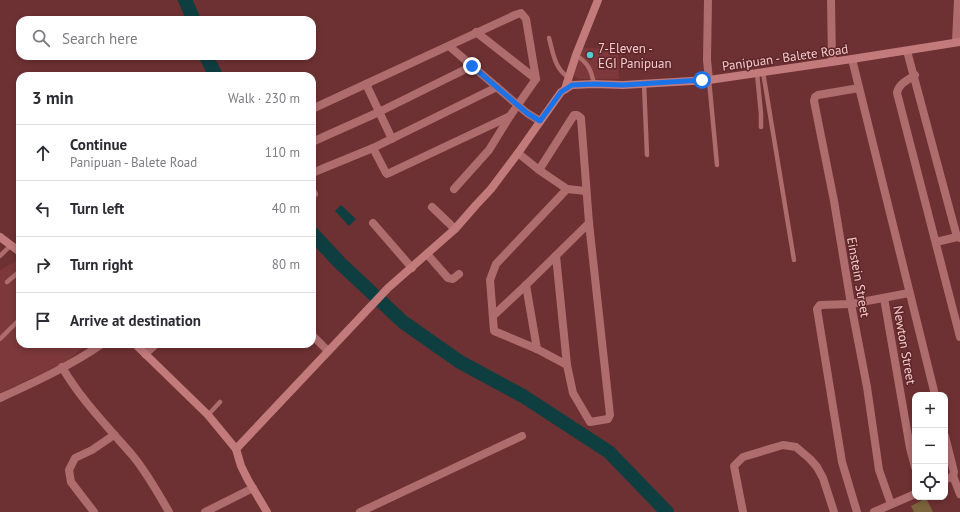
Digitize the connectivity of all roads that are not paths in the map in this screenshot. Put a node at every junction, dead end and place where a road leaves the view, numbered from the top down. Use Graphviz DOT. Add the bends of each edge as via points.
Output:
graph roads {
  1 [pos="598,0"];
  2 [pos="708,0"];
  3 [pos="832,0"];
  4 [pos="958,0"];
  5 [pos="476,32"];
  6 [pos="549,38"];
  7 [pos="958,42"];
  8 [pos="449,46"];
  9 [pos="907,50"];
  10 [pos="576,55"];
  11 [pos="852,59"];
  12 [pos="832,62"];
  13 [pos="472,66"];
  14 [pos="760,72"];
  15 [pos="914,75"];
  16 [pos="568,77"];
  17 [pos="536,79"];
  18 [pos="709,80"];
  19 [pos="366,84"];
  20 [pos="594,84"];
  21 [pos="644,84"];
  22 [pos="497,87"];
  23 [pos="859,88"];
  24 [pos="565,89"];
  25 [pos="518,105"];
  26 [pos="316,106"];
  27 [pos="379,112"];
  28 [pos="510,116"];
  29 [pos="540,121"];
  30 [pos="761,127"];
  31 [pos="392,139"];
  32 [pos="316,140"];
  33 [pos="373,148"];
  34 [pos="518,153"];
  35 [pos="647,155"];
  36 [pos="717,165"];
  37 [pos="539,170"];
  38 [pos="316,171"];
  39 [pos="454,188"];
  40 [pos="567,188"];
  41 [pos="586,192"];
  42 [pos="432,207"];
  43 [pos="373,223"];
  44 [pos="589,223"];
  45 [pos="455,229"];
  46 [pos="0,237"];
  47 [pos="958,237"];
  48 [pos="936,242"];
  49 [pos="11,245"];
  50 [pos="16,249"];
  51 [pos="427,254"];
  52 [pos="0,256"];
  53 [pos="556,256"];
  54 [pos="794,260"];
  55 [pos="412,268"];
  56 [pos="16,274"];
  57 [pos="459,274"];
  58 [pos="7,282"];
  59 [pos="526,285"];
  60 [pos="909,293"];
  61 [pos="884,298"];
  62 [pos="851,304"];
  63 [pos="493,316"];
  64 [pos="16,323"];
  65 [pos="960,337"];
  66 [pos="0,339"];
  67 [pos="316,339"];
  68 [pos="96,348"];
  69 [pos="139,348"];
  70 [pos="152,348"];
  71 [pos="536,349"];
  72 [pos="328,351"];
  73 [pos="145,354"];
  74 [pos="567,365"];
  75 [pos="62,367"];
  76 [pos="934,392"];
  77 [pos="0,398"];
  78 [pos="220,402"];
  79 [pos="208,415"];
  80 [pos="114,435"];
  81 [pos="522,436"];
  82 [pos="948,448"];
  83 [pos="236,449"];
  84 [pos="914,464"];
  85 [pos="953,476"];
  86 [pos="948,478"];
  87 [pos="253,488"];
  88 [pos="960,494"];
  89 [pos="912,495"];
  90 [pos="891,504"];
  91 [pos="94,512"];
  92 [pos="169,512"];
  93 [pos="205,512"];
  94 [pos="267,512"];
  95 [pos="360,512"];
  96 [pos="742,512"];
  97 [pos="834,512"];
  98 [pos="857,512"];
  99 [pos="874,512"];
  1 -- 10 [label="main road"];
  2 -- 18 [label="street"];
  3 -- 12 [label="street"];
  4 -- 7 [label="street"];
  5 -- 8 [label="street"];
  5 -- 17 [label="street"];
  5 -- 17 [label="street" via="518,14 524,15"];
  6 -- 16 [label="lane" via="557,66 561,73"];
  7 -- 9 [label="main road, Panipuan - Balete Road"];
  8 -- 13 [label="street"];
  8 -- 19 [label="street"];
  9 -- 11 [label="main road, Panipuan - Balete Road"];
  9 -- 15 [label="street"];
  10 -- 16 [label="main road"];
  10 -- 20 [label="lane" via="586,62"];
  11 -- 12 [label="main road, Panipuan - Balete Road"];
  11 -- 23 [label="street"];
  12 -- 14 [label="main road, Panipuan - Balete Road"];
  13 -- 22 [label="street"];
  13 -- 27 [label="street"];
  14 -- 18 [label="main road, Panipuan - Balete Road"];
  14 -- 30 [label="lane"];
  14 -- 54 [label="lane"];
  15 -- 47 [label="street"];
  15 -- 48 [label="street" via="897,88 897,93"];
  16 -- 24 [label="main road"];
  17 -- 25 [label="street"];
  18 -- 21 [label="main road, Panipuan - Balete Road"];
  18 -- 36 [label="lane"];
  19 -- 26 [label="street"];
  19 -- 27 [label="street"];
  20 -- 21 [label="main road, Panipuan - Balete Road"];
  20 -- 24 [label="main road, Panipuan - Balete Road" via="572,85"];
  21 -- 35 [label="lane"];
  22 -- 25 [label="street"];
  22 -- 31 [label="street"];
  23 -- 60 [label="street"];
  23 -- 62 [label="street, Einstein Street" via="818,95 814,101"];
  24 -- 29 [label="main road"];
  25 -- 28 [label="street"];
  25 -- 29 [label="street"];
  27 -- 31 [label="street"];
  27 -- 32 [label="street"];
  28 -- 33 [label="street" via="387,174"];
  28 -- 39 [label="street" via="489,150"];
  29 -- 34 [label="main road"];
  31 -- 33 [label="street"];
  33 -- 38 [label="street"];
  34 -- 37 [label="street"];
  34 -- 45 [label="main road" via="491,189"];
  37 -- 40 [label="street"];
  37 -- 41 [label="street" via="577,114 581,118"];
  40 -- 41 [label="street"];
  40 -- 63 [label="street" via="496,264 490,280"];
  41 -- 44 [label="street"];
  42 -- 45 [label="street"];
  43 -- 55 [label="street"];
  44 -- 53 [label="street"];
  44 -- 74 [label="street" via="610,414 608,419 592,422 588,420 573,393"];
  45 -- 51 [label="main road"];
  46 -- 49 [label="main road"];
  47 -- 48 [label="street"];
  48 -- 65 [label="street"];
  49 -- 50 [label="main road"];
  49 -- 52 [label="lane"];
  51 -- 55 [label="main road"];
  51 -- 57 [label="street" via="448,278 453,279"];
  53 -- 59 [label="street"];
  53 -- 74 [label="street"];
  55 -- 72 [label="main road" via="388,288"];
  56 -- 58 [label="lane"];
  59 -- 63 [label="street"];
  59 -- 71 [label="street"];
  60 -- 61 [label="street"];
  60 -- 76 [label="street"];
  61 -- 62 [label="street"];
  61 -- 84 [label="street, Newton Street"];
  62 -- 90 [label="street, Einstein Street" via="879,470"];
  62 -- 98 [label="street" via="820,305 817,310 842,462"];
  63 -- 71 [label="street" via="494,331"];
  64 -- 66 [label="lane"];
  67 -- 72 [label="street"];
  68 -- 75 [label="street"];
  69 -- 73 [label="main road"];
  70 -- 73 [label="street"];
  71 -- 74 [label="street"];
  72 -- 83 [label="main road"];
  73 -- 79 [label="main road"];
  75 -- 77 [label="street"];
  75 -- 80 [label="street" via="72,384"];
  78 -- 79 [label="lane"];
  79 -- 83 [label="main road"];
  80 -- 91 [label="street" via="75,458 69,470 71,482"];
  80 -- 92 [label="street" via="145,472"];
  81 -- 95 [label="street"];
  82 -- 85 [label="street"];
  83 -- 87 [label="main road" via="241,466"];
  85 -- 86 [label="street"];
  85 -- 88 [label="street"];
  87 -- 93 [label="street"];
  87 -- 94 [label="main road"];
  89 -- 90 [label="street"];
  90 -- 99 [label="street"];
  96 -- 97 [label="street" via="734,466 743,456 788,445 796,447 817,468"];
}
